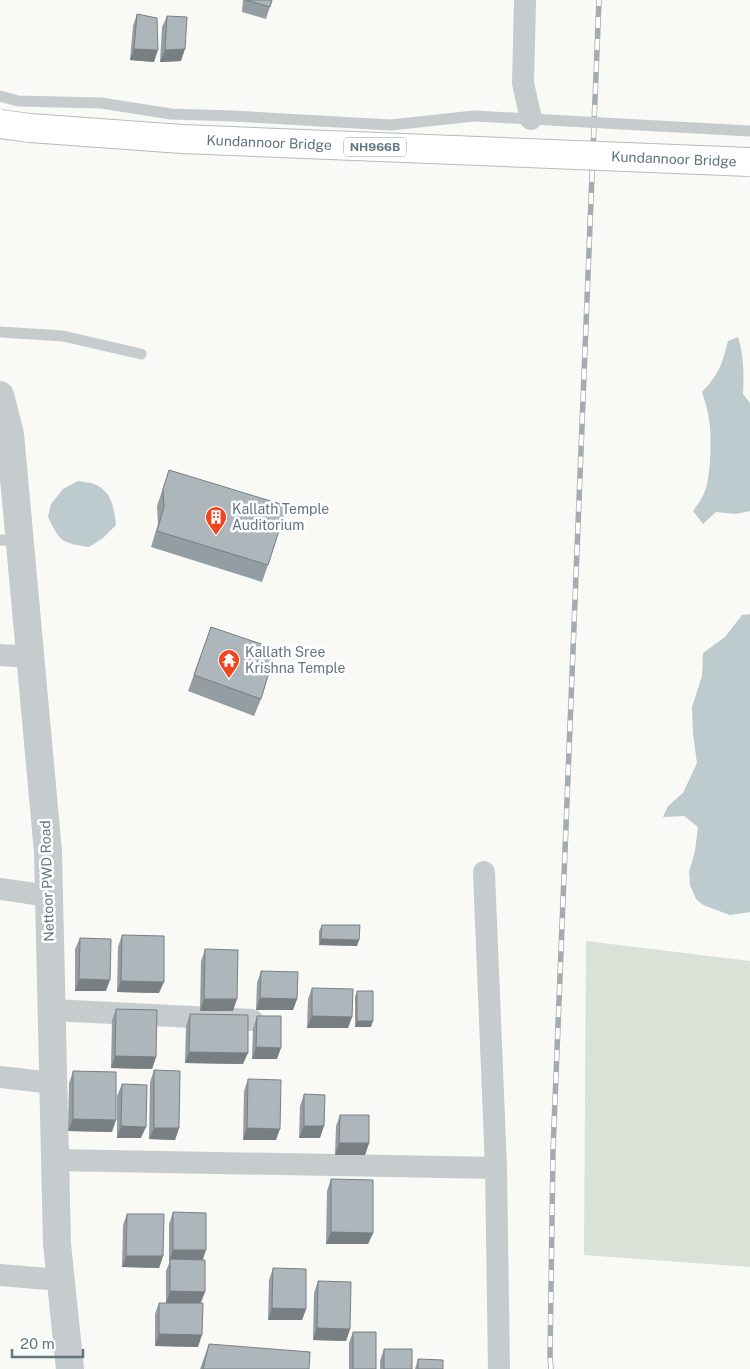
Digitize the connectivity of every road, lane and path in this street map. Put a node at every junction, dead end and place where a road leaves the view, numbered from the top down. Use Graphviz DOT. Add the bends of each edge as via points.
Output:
graph roads {
  1 [pos="525,0"];
  2 [pos="0,96"];
  3 [pos="531,119"];
  4 [pos="0,124"];
  5 [pos="750,131"];
  6 [pos="750,162"];
  7 [pos="0,332"];
  8 [pos="142,354"];
  9 [pos="0,395"];
  10 [pos="10,541"];
  11 [pos="0,654"];
  12 [pos="31,657"];
  13 [pos="484,872"];
  14 [pos="0,888"];
  15 [pos="49,896"];
  16 [pos="52,1010"];
  17 [pos="252,1020"];
  18 [pos="0,1076"];
  19 [pos="53,1083"];
  20 [pos="55,1160"];
  21 [pos="496,1168"];
  22 [pos="0,1275"];
  23 [pos="60,1280"];
  24 [pos="70,1369"];
  25 [pos="499,1369"];
  1 -- 3 [label="street" via="523,83"];
  2 -- 3 [label="lane, bridge" via="18,101 101,103 171,114 391,125 474,116"];
  3 -- 5 [label="lane, bridge"];
  4 -- 6 [label="highway, Kundannoor Bridge / NH966B, bridge" via="182,139"];
  7 -- 8 [label="lane" via="63,336"];
  9 -- 10 [label="street, Nettoor PWD Road" via="10,434"];
  10 -- 12 [label="street, Nettoor PWD Road"];
  11 -- 12 [label="street"];
  12 -- 15 [label="street, Nettoor PWD Road"];
  13 -- 21 [label="street"];
  14 -- 15 [label="street"];
  15 -- 16 [label="street, Nettoor PWD Road"];
  16 -- 17 [label="street"];
  16 -- 19 [label="street, Nettoor PWD Road"];
  18 -- 19 [label="street"];
  19 -- 20 [label="street, Nettoor PWD Road"];
  20 -- 21 [label="street"];
  20 -- 23 [label="street, Nettoor PWD Road"];
  21 -- 25 [label="street"];
  22 -- 23 [label="street"];
  23 -- 24 [label="street, Nettoor PWD Road"];
}
